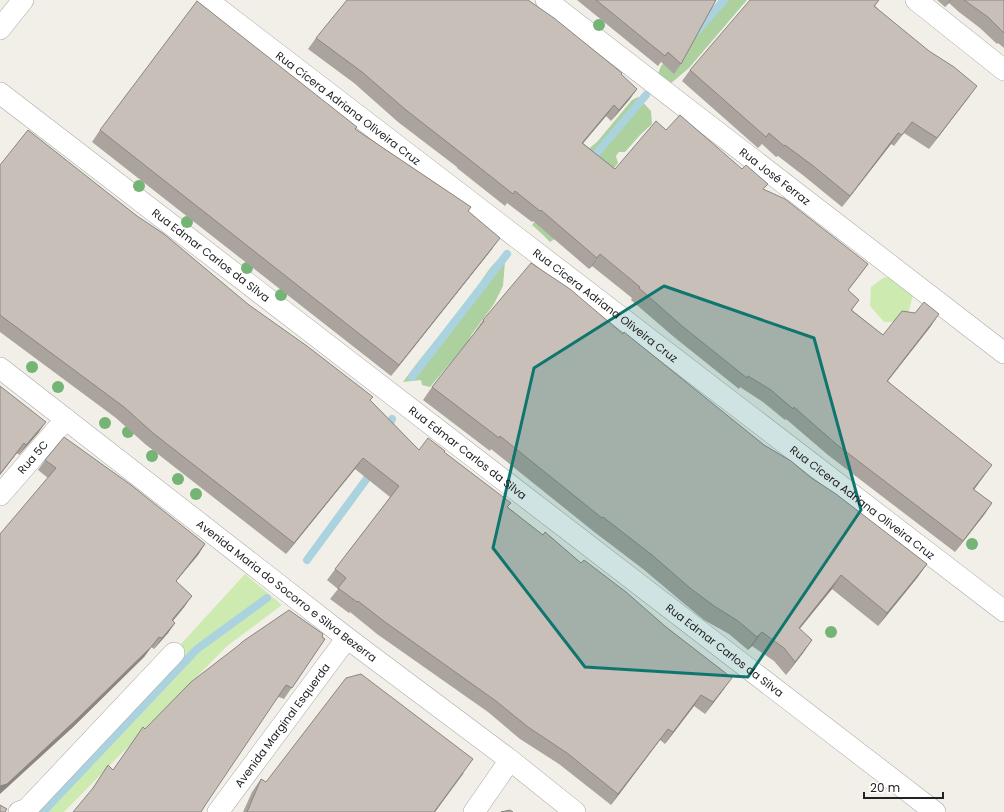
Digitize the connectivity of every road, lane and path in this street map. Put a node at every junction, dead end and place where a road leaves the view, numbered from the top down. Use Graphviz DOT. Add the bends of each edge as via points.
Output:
graph roads {
  1 [pos="24,0"];
  2 [pos="207,0"];
  3 [pos="546,0"];
  4 [pos="916,0"];
  5 [pos="0,29"];
  6 [pos="1004,70"];
  7 [pos="0,93"];
  8 [pos="1004,353"];
  9 [pos="0,368"];
  10 [pos="66,419"];
  11 [pos="0,495"];
  12 [pos="1004,611"];
  13 [pos="347,638"];
  14 [pos="174,652"];
  15 [pos="510,760"];
  16 [pos="0,806"];
  17 [pos="13,812"];
  18 [pos="19,812"];
  19 [pos="218,812"];
  20 [pos="474,812"];
  21 [pos="575,812"];
  22 [pos="935,812"];
  1 -- 5 [label="street"];
  2 -- 12 [label="street, Rua Cícera Adriana Oliveira Cruz"];
  3 -- 8 [label="street, Rua José Ferraz"];
  4 -- 6 [label="street"];
  7 -- 22 [label="street, Rua Edmar Carlos da Silva"];
  9 -- 10 [label="street, Avenida Maria do Socorro e Silva Bezerra"];
  10 -- 11 [label="street, Rua 5C"];
  10 -- 13 [label="street, Avenida Maria do Socorro e Silva Bezerra"];
  13 -- 15 [label="street, Avenida Maria do Socorro e Silva Bezerra"];
  13 -- 19 [label="street, Avenida Marginal Esquerda"];
  14 -- 18 [label="street" via="27,809"];
  15 -- 20 [label="street"];
  15 -- 21 [label="street, Avenida Maria do Socorro e Silva Bezerra"];
  16 -- 17 [label="street"];
}
